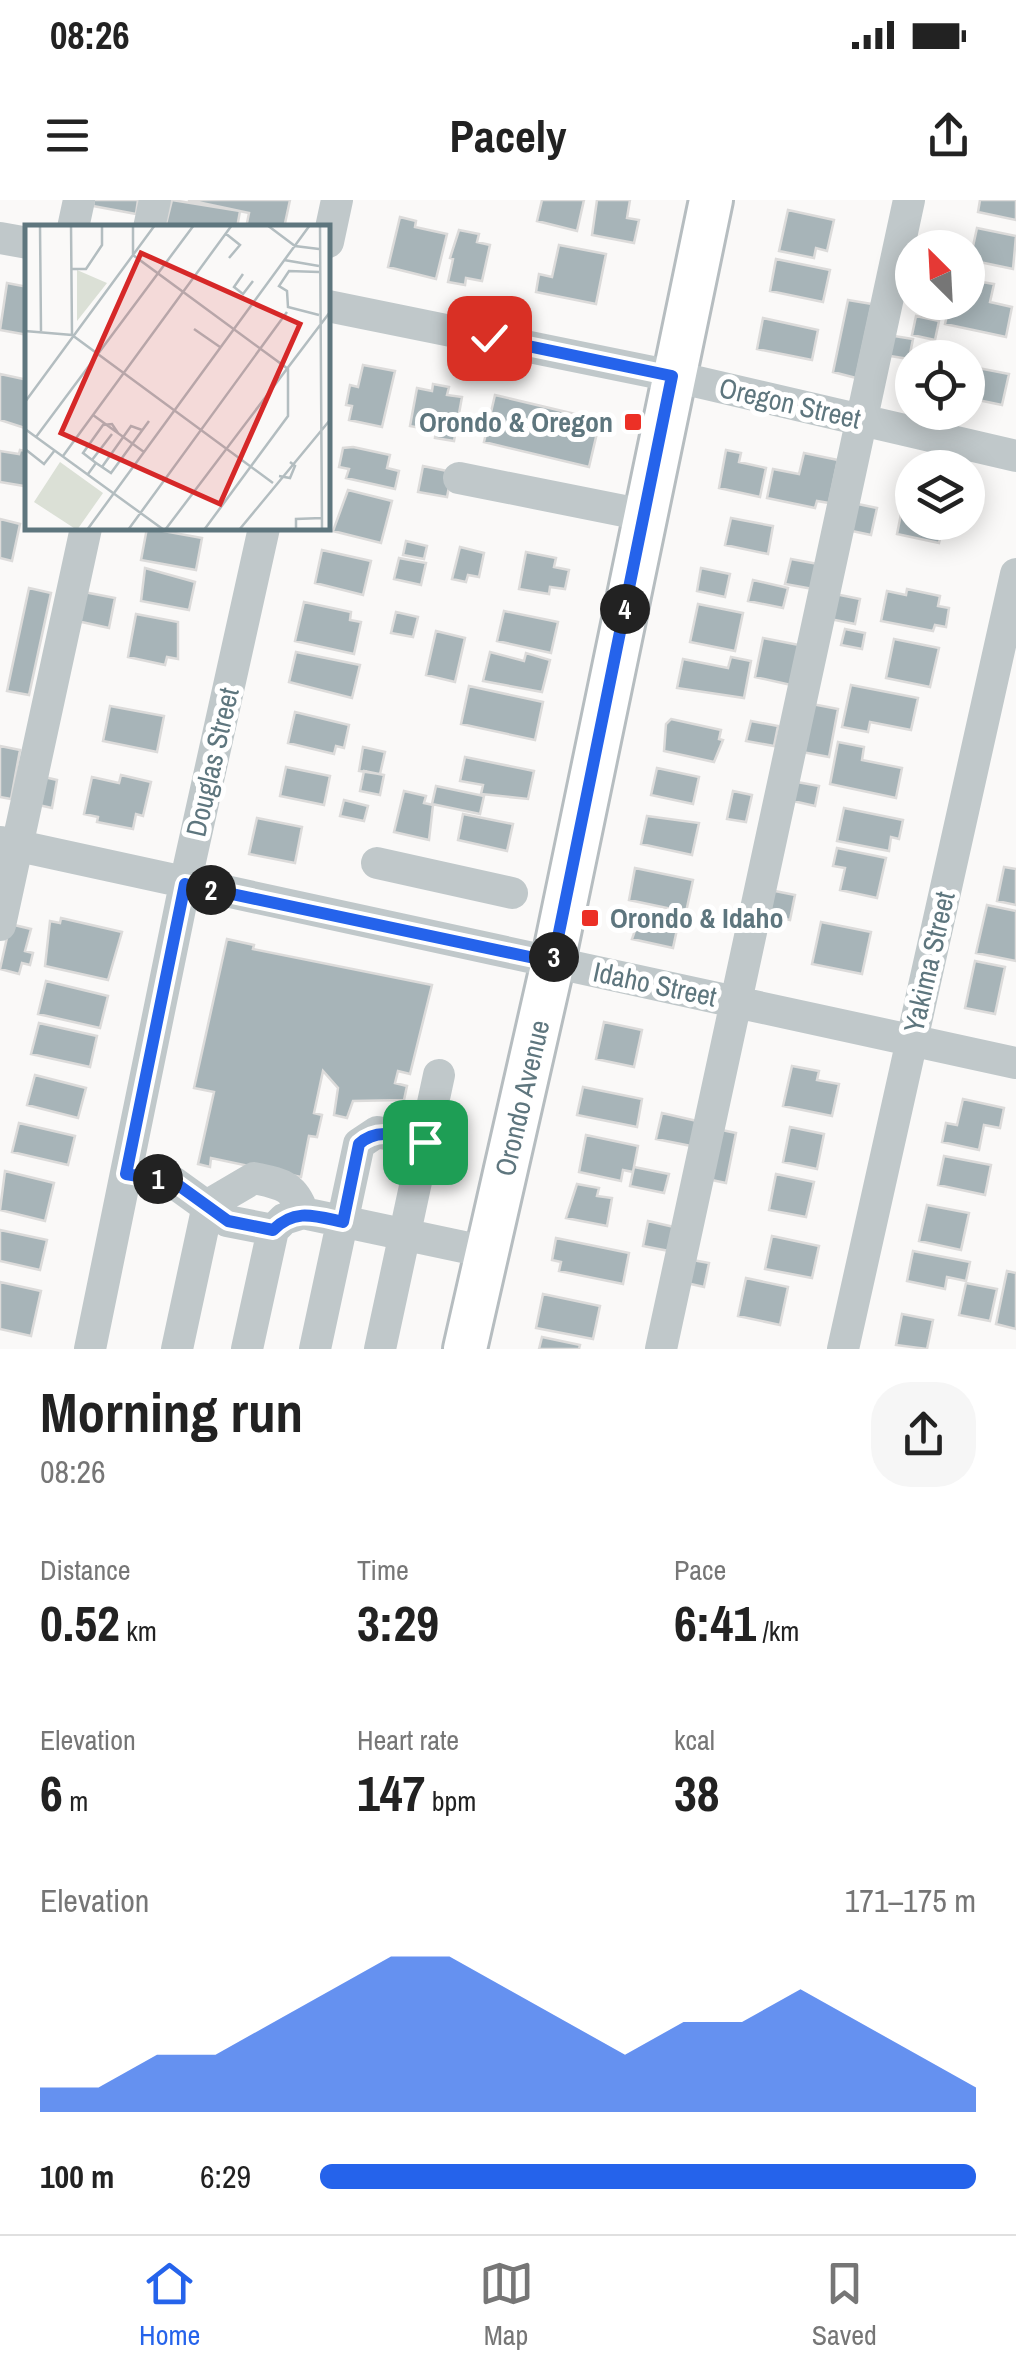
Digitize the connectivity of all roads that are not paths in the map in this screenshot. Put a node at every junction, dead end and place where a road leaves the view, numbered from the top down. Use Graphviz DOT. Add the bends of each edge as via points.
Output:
graph roads {
  1 [pos="79,200"];
  2 [pos="155,200"];
  3 [pos="337,200"];
  4 [pos="711,200"];
  5 [pos="908,200"];
  6 [pos="75,225"];
  7 [pos="150,225"];
  8 [pos="330,233"];
  9 [pos="0,238"];
  10 [pos="25,243"];
  11 [pos="330,306"];
  12 [pos="672,376"];
  13 [pos="862,420"];
  14 [pos="1016,456"];
  15 [pos="459,478"];
  16 [pos="644,515"];
  17 [pos="86,530"];
  18 [pos="264,530"];
  19 [pos="1016,574"];
  20 [pos="9,844"];
  21 [pos="377,863"];
  22 [pos="185,884"];
  23 [pos="512,893"];
  24 [pos="0,925"];
  25 [pos="553,962"];
  26 [pos="736,1002"];
  27 [pos="912,1040"];
  28 [pos="1016,1063"];
  29 [pos="439,1075"];
  30 [pos="425,1142"];
  31 [pos="126,1174"];
  32 [pos="208,1205"];
  33 [pos="302,1213"];
  34 [pos="343,1222"];
  35 [pos="273,1230"];
  36 [pos="405,1234"];
  37 [pos="487,1252"];
  38 [pos="90,1349"];
  39 [pos="177,1349"];
  40 [pos="248,1349"];
  41 [pos="315,1349"];
  42 [pos="380,1349"];
  43 [pos="465,1349"];
  44 [pos="661,1349"];
  45 [pos="844,1349"];
  1 -- 6 [label="street"];
  2 -- 7 [label="street"];
  3 -- 8 [label="street"];
  4 -- 12 [label="main road, Orondo Avenue"];
  5 -- 13 [label="street"];
  9 -- 10 [label="street"];
  11 -- 12 [label="street, Oregon Street"];
  12 -- 13 [label="street, Oregon Street"];
  12 -- 16 [label="main road, Orondo Avenue"];
  13 -- 14 [label="street, Oregon Street"];
  13 -- 26 [label="street"];
  15 -- 16 [label="street"];
  16 -- 25 [label="main road, Orondo Avenue"];
  17 -- 20 [label="street"];
  18 -- 22 [label="street, Douglas Street"];
  19 -- 27 [label="street, Yakima Street"];
  20 -- 22 [label="street, Idaho Street"];
  20 -- 24 [label="street"];
  21 -- 23 [label="street"];
  22 -- 25 [label="street, Idaho Street"];
  22 -- 31 [label="street, Douglas Street"];
  25 -- 26 [label="street, Idaho Street"];
  25 -- 37 [label="main road, Orondo Avenue"];
  26 -- 27 [label="street, Idaho Street"];
  26 -- 44 [label="street"];
  27 -- 28 [label="street, Idaho Street"];
  27 -- 45 [label="street, Yakima Street"];
  29 -- 30 [label="street"];
  30 -- 34 [label="street" via="377,1132 359,1144"];
  30 -- 36 [label="street"];
  31 -- 32 [label="street" via="174,1182"];
  31 -- 38 [label="street, Douglas Street"];
  32 -- 33 [label="street" via="254,1178 288,1186"];
  32 -- 35 [label="street" via="228,1221"];
  32 -- 39 [label="street"];
  33 -- 34 [label="street"];
  33 -- 35 [label="street"];
  34 -- 36 [label="street"];
  34 -- 41 [label="street"];
  35 -- 40 [label="street"];
  36 -- 37 [label="street"];
  36 -- 42 [label="street"];
  37 -- 43 [label="main road, Orondo Avenue"];
}
